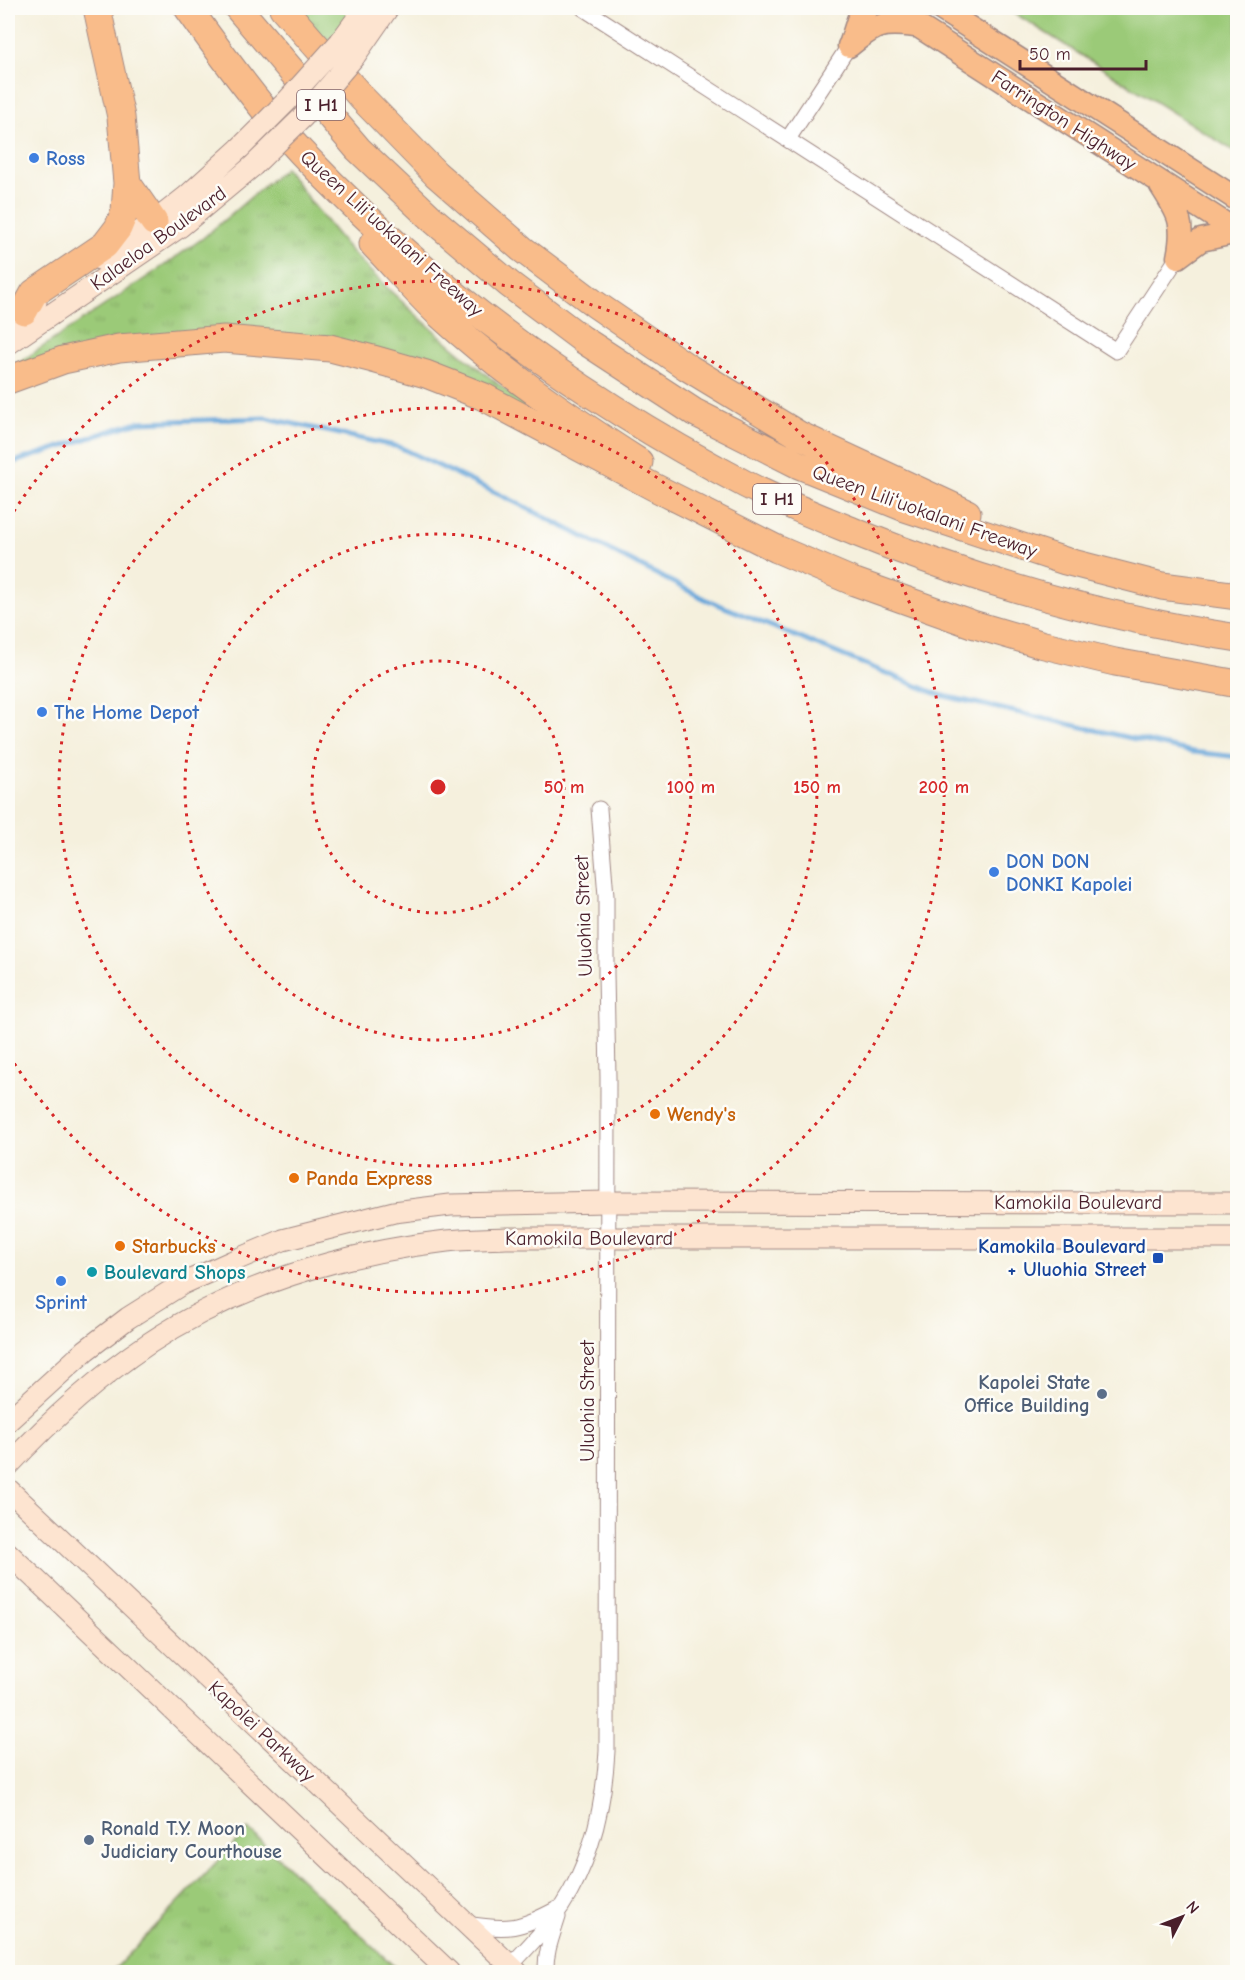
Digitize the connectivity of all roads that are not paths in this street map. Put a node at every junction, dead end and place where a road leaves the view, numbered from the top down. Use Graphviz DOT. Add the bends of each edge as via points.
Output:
graph roads {
  1 [pos="97,8"];
  2 [pos="188,8"];
  3 [pos="238,8"];
  4 [pos="283,8"];
  5 [pos="364,8"];
  6 [pos="388,8"];
  7 [pos="584,8"];
  8 [pos="890,8"];
  9 [pos="939,8"];
  10 [pos="859,12"];
  11 [pos="918,26"];
  12 [pos="849,46"];
  13 [pos="347,49"];
  14 [pos="788,139"];
  15 [pos="300,151"];
  16 [pos="1157,180"];
  17 [pos="127,183"];
  18 [pos="1238,200"];
  19 [pos="154,222"];
  20 [pos="1238,232"];
  21 [pos="1178,257"];
  22 [pos="16,316"];
  23 [pos="8,344"];
  24 [pos="8,380"];
  25 [pos="777,549"];
  26 [pos="1065,561"];
  27 [pos="1238,596"];
  28 [pos="972,624"];
  29 [pos="1238,638"];
  30 [pos="1238,667"];
  31 [pos="1238,684"];
  32 [pos="599,809"];
  33 [pos="608,1202"];
  34 [pos="1238,1203"];
  35 [pos="609,1238"];
  36 [pos="1238,1238"];
  37 [pos="8,1421"];
  38 [pos="8,1466"];
  39 [pos="8,1489"];
  40 [pos="8,1553"];
  41 [pos="562,1906"];
  42 [pos="466,1924"];
  43 [pos="510,1970"];
  44 [pos="449,1972"];
  45 [pos="546,1972"];
  1 -- 17 [label="highway" via="121,117"];
  2 -- 15 [label="highway, Queen Liliʻuokalani Freeway / I H1"];
  3 -- 26 [label="highway, Queen Liliʻuokalani Freeway / I H1" via="375,165 508,284 582,339 694,412 799,465 905,508"];
  4 -- 26 [label="highway" via="436,174 522,249 595,304 687,367 799,435"];
  5 -- 13 [label="main road, Kalaeloa Boulevard"];
  6 -- 13 [label="main road, Kalaeloa Boulevard"];
  7 -- 14 [label="street"];
  8 -- 11 [label="main road, Farrington Highway"];
  9 -- 18 [label="main road, Farrington Highway"];
  10 -- 12 [label="main road"];
  11 -- 12 [label="main road" via="878,25"];
  11 -- 16 [label="main road, Farrington Highway"];
  12 -- 14 [label="street"];
  13 -- 19 [label="main road, Kalaeloa Boulevard, bridge" via="188,196"];
  13 -- 23 [label="main road, Kalaeloa Boulevard, bridge" via="303,117 254,166 181,226"];
  14 -- 21 [label="street" via="1116,351"];
  15 -- 25 [label="highway" via="333,202 439,314 577,422"];
  15 -- 29 [label="highway, Queen Liliʻuokalani Freeway / I H1" via="451,293 522,347 626,417 747,485 896,549 969,575 1083,608 1170,628"];
  16 -- 20 [label="main road, Farrington Highway"];
  16 -- 21 [label="main road" via="1182,227"];
  17 -- 19 [label="highway"];
  17 -- 22 [label="highway" via="125,211 105,245 34,293"];
  19 -- 22 [label="main road, Kalaeloa Boulevard"];
  20 -- 21 [label="main road" via="1202,240"];
  24 -- 25 [label="highway" via="63,360 119,348 224,339 330,348 426,374 482,396"];
  25 -- 28 [label="highway"];
  26 -- 27 [label="highway, Queen Liliʻuokalani Freeway / I H1" via="1162,586"];
  28 -- 30 [label="highway"];
  28 -- 31 [label="highway" via="1115,662"];
  32 -- 33 [label="street, Uluohia Street" via="606,896"];
  33 -- 34 [label="main road, Kamokila Boulevard"];
  33 -- 35 [label="street, Uluohia Street"];
  33 -- 37 [label="main road, Kamokila Boulevard" via="394,1212 283,1240 182,1284 128,1318"];
  35 -- 36 [label="main road, Kamokila Boulevard"];
  35 -- 38 [label="main road, Kamokila Boulevard" via="448,1241 387,1250 324,1264 247,1292 149,1344 99,1381"];
  35 -- 41 [label="street, Uluohia Street" via="606,1784 590,1848"];
  39 -- 42 [label="main road, Kapolei Parkway"];
  40 -- 44 [label="main road"];
  41 -- 42 [label="street" via="520,1927 494,1929"];
  41 -- 43 [label="street, Uluohia Street"];
  41 -- 45 [label="street" via="549,1945"];
  42 -- 43 [label="main road, Kapolei Parkway"];
}
